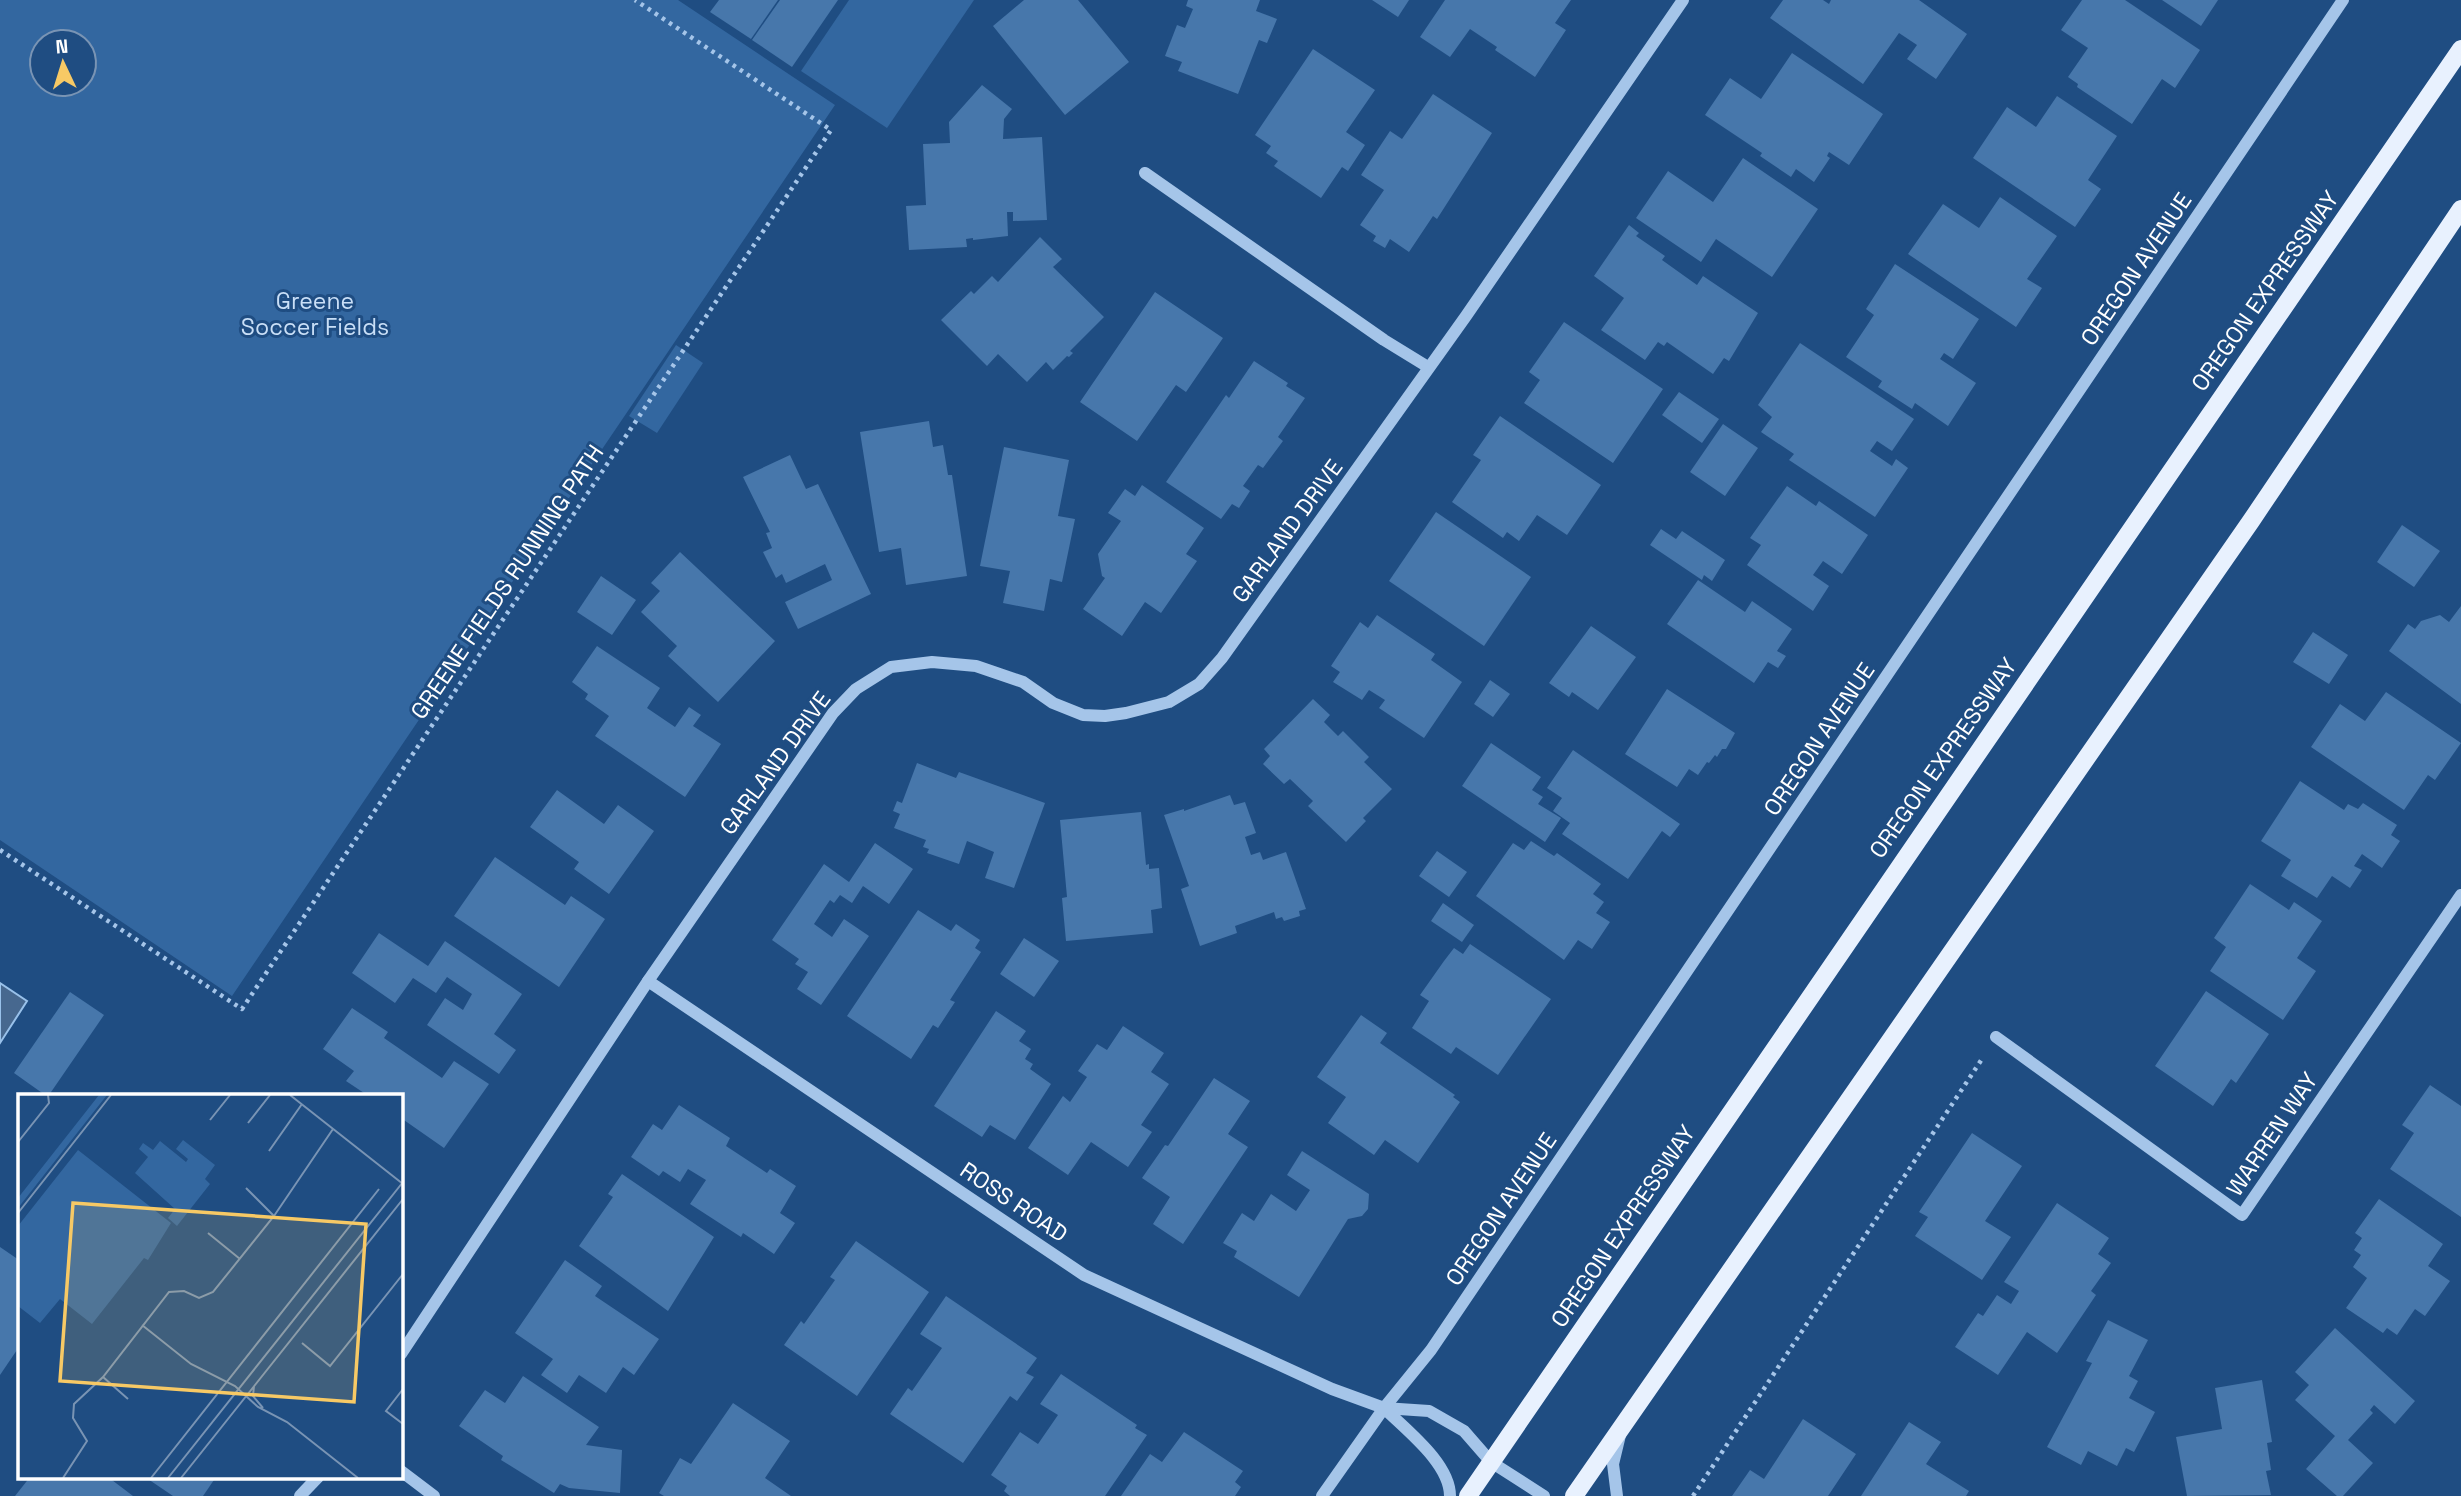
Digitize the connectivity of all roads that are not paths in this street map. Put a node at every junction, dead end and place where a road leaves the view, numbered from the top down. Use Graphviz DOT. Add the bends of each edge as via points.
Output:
graph roads {
  1 [pos="1683,0"];
  2 [pos="2343,0"];
  3 [pos="2461,49"];
  4 [pos="1145,173"];
  5 [pos="2461,209"];
  6 [pos="1428,366"];
  7 [pos="2461,895"];
  8 [pos="648,981"];
  9 [pos="1996,1037"];
  10 [pos="402,1352"];
  11 [pos="1384,1408"];
  12 [pos="1623,1426"];
  13 [pos="1491,1462"];
  14 [pos="402,1472"];
  15 [pos="317,1478"];
  16 [pos="300,1496"];
  17 [pos="434,1496"];
  18 [pos="1322,1496"];
  19 [pos="1450,1496"];
  20 [pos="1468,1496"];
  21 [pos="1544,1496"];
  22 [pos="1574,1496"];
  23 [pos="1617,1496"];
  1 -- 6 [label="street, GARLAND DRIVE"];
  2 -- 11 [label="street, OREGON AVENUE" via="1439,1339"];
  3 -- 13 [label="main road, OREGON EXPRESSWAY"];
  4 -- 6 [label="street"];
  5 -- 12 [label="main road" via="2251,521"];
  6 -- 8 [label="street, GARLAND DRIVE" via="1389,427 1199,684 1159,705 1105,716 1083,715 1053,703 1023,682 976,666 932,662 891,667 856,689 833,713"];
  7 -- 9 [label="street, WARREN WAY" via="2242,1215"];
  8 -- 10 [label="street, GARLAND DRIVE"];
  8 -- 11 [label="street, ROSS ROAD" via="1084,1275 1332,1389"];
  11 -- 13 [label="street, ROSS ROAD" via="1429,1411 1464,1431"];
  11 -- 18 [label="street, OREGON AVENUE"];
  11 -- 19 [label="street, ROSS ROAD" via="1438,1462"];
  12 -- 22 [label="main road"];
  12 -- 23 [label="street" via="1613,1464"];
  13 -- 20 [label="main road, OREGON EXPRESSWAY"];
  13 -- 21 [label="street, ROSS ROAD"];
  14 -- 17 [label="street"];
  15 -- 16 [label="street"];
}
